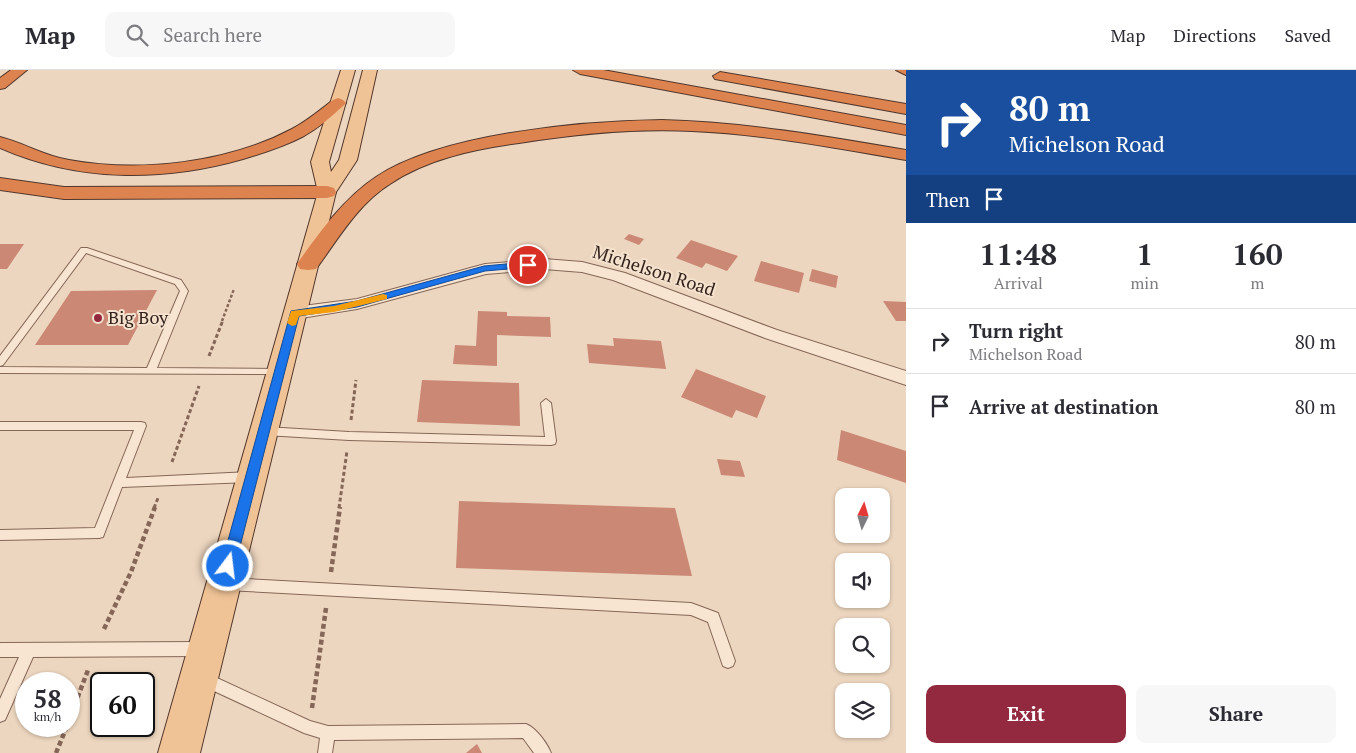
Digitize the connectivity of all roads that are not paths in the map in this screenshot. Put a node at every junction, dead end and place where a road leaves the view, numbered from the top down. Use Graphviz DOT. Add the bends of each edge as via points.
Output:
graph roads {
  1 [pos="20,70"];
  2 [pos="348,70"];
  3 [pos="370,70"];
  4 [pos="580,70"];
  5 [pos="710,74"];
  6 [pos="0,85"];
  7 [pos="338,103"];
  8 [pos="906,109"];
  9 [pos="906,130"];
  10 [pos="0,142"];
  11 [pos="906,155"];
  12 [pos="0,184"];
  13 [pos="327,192"];
  14 [pos="308,264"];
  15 [pos="295,313"];
  16 [pos="0,363"];
  17 [pos="0,370"];
  18 [pos="152,370"];
  19 [pos="280,372"];
  20 [pos="906,378"];
  21 [pos="546,403"];
  22 [pos="0,426"];
  23 [pos="264,431"];
  24 [pos="251,477"];
  25 [pos="119,484"];
  26 [pos="0,535"];
  27 [pos="223,584"];
  28 [pos="0,650"];
  29 [pos="29,650"];
  30 [pos="728,661"];
  31 [pos="203,663"];
  32 [pos="0,715"];
  33 [pos="328,733"];
  34 [pos="179,753"];
  35 [pos="325,753"];
  36 [pos="544,753"];
  1 -- 6 [label="highway"];
  2 -- 7 [label="main road"];
  3 -- 13 [label="main road" via="348,160"];
  4 -- 9 [label="highway"];
  5 -- 8 [label="highway"];
  7 -- 10 [label="highway" via="317,121 292,135 254,150 170,168 82,168 39,159"];
  7 -- 13 [label="main road" via="320,162"];
  11 -- 14 [label="highway" via="800,137 664,125 607,126 510,139 467,147 431,159 372,188 351,209"];
  12 -- 13 [label="highway" via="64,193"];
  13 -- 14 [label="main road"];
  14 -- 15 [label="main road"];
  15 -- 19 [label="main road"];
  15 -- 20 [label="street, Michelson Road" via="357,304 484,269 544,264 582,267 619,276 771,334"];
  16 -- 18 [label="lane" via="84,250 178,282 184,291"];
  17 -- 18 [label="lane"];
  18 -- 19 [label="lane"];
  19 -- 23 [label="main road"];
  21 -- 23 [label="lane" via="551,441"];
  22 -- 25 [label="lane" via="141,426"];
  23 -- 24 [label="main road"];
  24 -- 25 [label="lane"];
  24 -- 27 [label="main road"];
  25 -- 26 [label="lane" via="99,533"];
  27 -- 30 [label="lane" via="691,609 713,618"];
  27 -- 31 [label="main road"];
  28 -- 29 [label="lane"];
  29 -- 31 [label="lane"];
  29 -- 32 [label="lane"];
  31 -- 33 [label="lane" via="309,728"];
  31 -- 34 [label="main road"];
  33 -- 35 [label="lane"];
  33 -- 36 [label="lane" via="526,731"];
}
